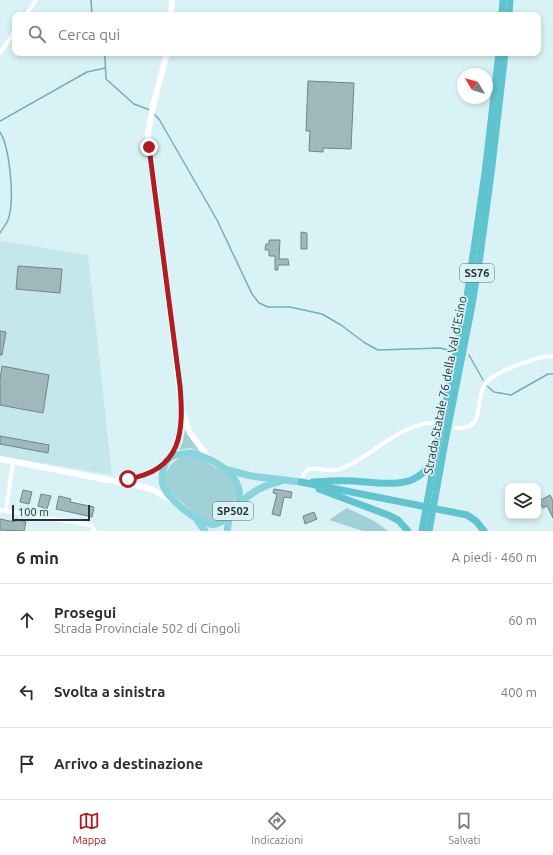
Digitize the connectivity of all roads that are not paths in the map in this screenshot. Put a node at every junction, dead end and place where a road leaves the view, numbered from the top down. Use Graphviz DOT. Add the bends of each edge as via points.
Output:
graph roads {
  1 [pos="36,0"];
  2 [pos="172,0"];
  3 [pos="503,0"];
  4 [pos="510,0"];
  5 [pos="28,12"];
  6 [pos="172,12"];
  7 [pos="502,12"];
  8 [pos="508,12"];
  9 [pos="12,35"];
  10 [pos="0,52"];
  11 [pos="166,56"];
  12 [pos="498,56"];
  13 [pos="505,56"];
  14 [pos="553,356"];
  15 [pos="182,410"];
  16 [pos="435,423"];
  17 [pos="456,428"];
  18 [pos="438,442"];
  19 [pos="171,457"];
  20 [pos="0,459"];
  21 [pos="210,460"];
  22 [pos="13,462"];
  23 [pos="166,463"];
  24 [pos="228,470"];
  25 [pos="106,478"];
  26 [pos="287,480"];
  27 [pos="300,482"];
  28 [pos="433,491"];
  29 [pos="175,502"];
  30 [pos="236,507"];
  31 [pos="0,510"];
  32 [pos="6,510"];
  33 [pos="230,514"];
  34 [pos="197,520"];
  35 [pos="428,526"];
  36 [pos="95,531"];
  37 [pos="205,531"];
  38 [pos="227,531"];
  39 [pos="408,531"];
  40 [pos="422,531"];
  41 [pos="484,531"];
  1 -- 5 [label="street"];
  2 -- 6 [label="main road"];
  3 -- 7 [label="highway"];
  4 -- 8 [label="highway"];
  9 -- 10 [label="street"];
  11 -- 15 [label="main road" via="148,134"];
  12 -- 18 [label="highway, Strada Statale 76 della Val d'Esino / SS76" via="487,157 466,304"];
  13 -- 28 [label="highway, Strada Statale 76 della Val d'Esino / SS76" via="492,174 472,305"];
  14 -- 17 [label="street" via="518,365 488,381 482,391 478,416 474,422 463,428"];
  15 -- 19 [label="main road" via="181,430"];
  15 -- 21 [label="main road" via="190,433"];
  16 -- 27 [label="street" via="426,422 410,427 341,469 306,470"];
  18 -- 27 [label="highway" via="426,470 408,481"];
  18 -- 28 [label="highway, Strada Statale 76 della Val d'Esino / SS76"];
  19 -- 21 [label="main road" via="189,453"];
  19 -- 23 [label="main road, SP502"];
  20 -- 22 [label="main road, SP502"];
  21 -- 24 [label="main road"];
  22 -- 25 [label="main road, SP502"];
  22 -- 32 [label="street"];
  23 -- 25 [label="main road, SP502" via="139,477"];
  23 -- 29 [label="main road, SP502" via="163,487"];
  24 -- 26 [label="main road" via="251,476"];
  24 -- 30 [label="main road, SP502" via="237,482 239,491"];
  25 -- 29 [label="main road, SP502" via="145,488"];
  26 -- 27 [label="main road"];
  26 -- 30 [label="main road" via="260,488"];
  27 -- 39 [label="highway" via="388,515 398,520"];
  27 -- 41 [label="highway" via="467,515"];
  28 -- 35 [label="highway, Strada Statale 76 della Val d'Esino / SS76"];
  29 -- 34 [label="main road, SP502"];
  30 -- 33 [label="main road, SP502"];
  31 -- 32 [label="street"];
  32 -- 36 [label="street" via="91,525"];
  33 -- 34 [label="main road, SP502" via="214,525"];
  33 -- 38 [label="main road, SP502"];
  34 -- 37 [label="main road, SP502"];
  35 -- 40 [label="highway, Strada Statale 76 della Val d'Esino / SS76"];
}
